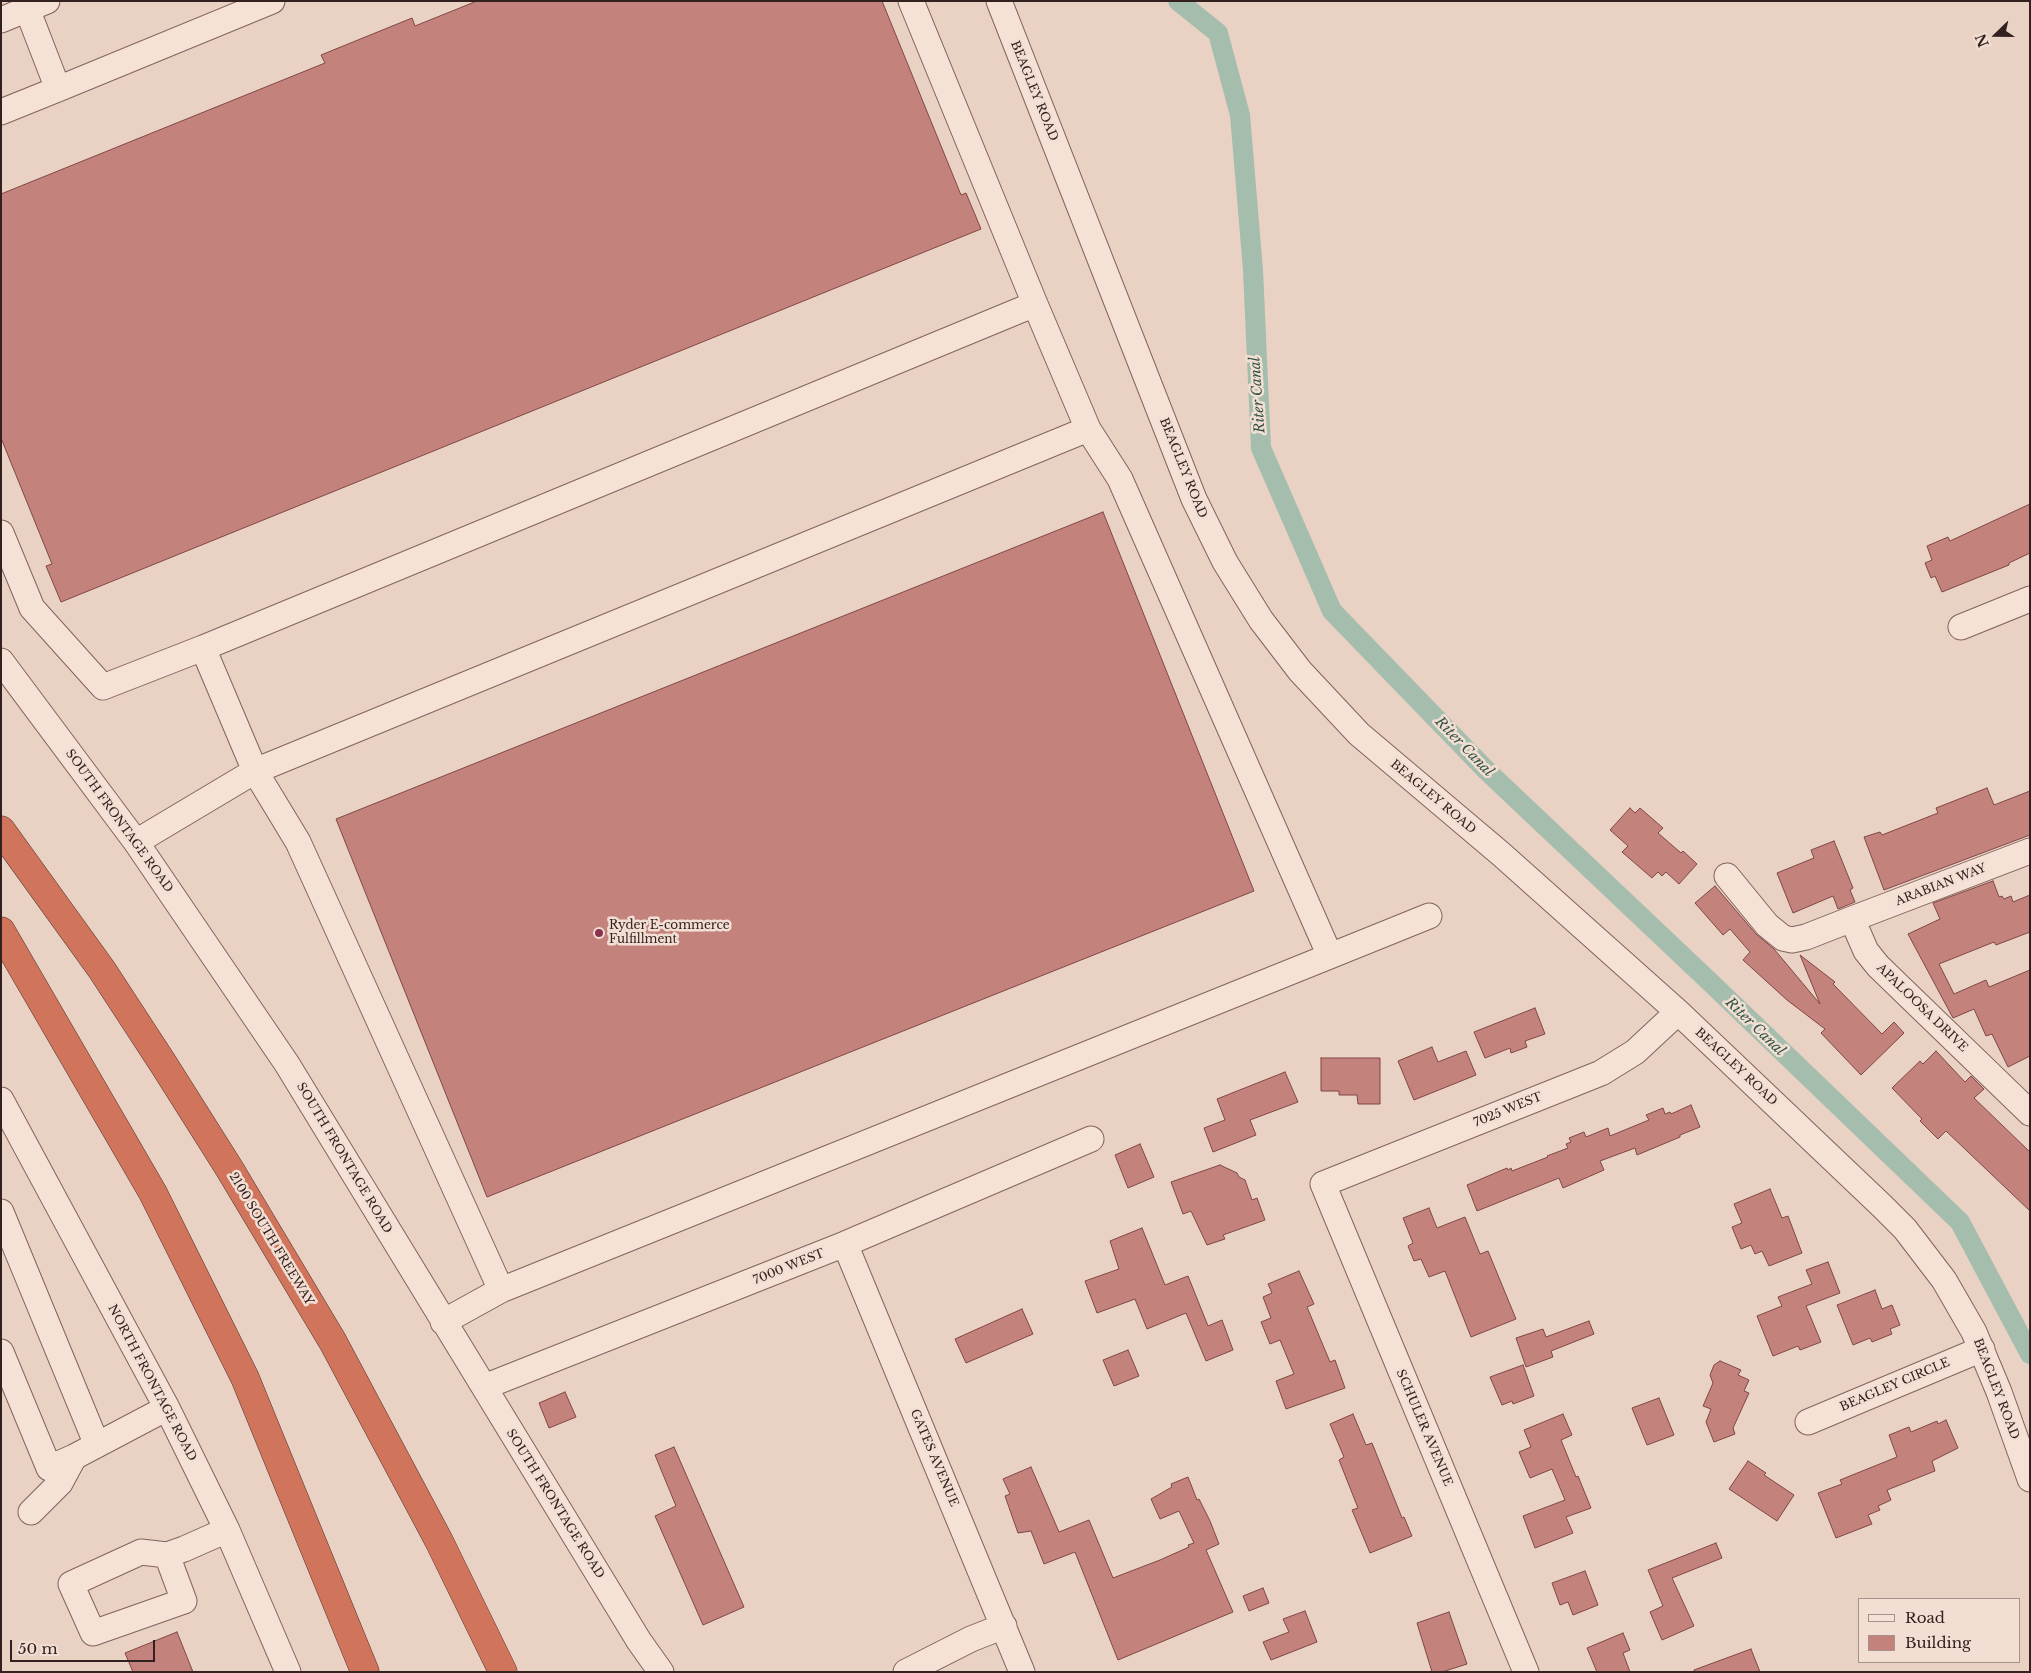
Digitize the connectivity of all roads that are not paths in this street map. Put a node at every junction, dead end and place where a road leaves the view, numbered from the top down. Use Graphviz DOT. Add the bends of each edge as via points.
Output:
graph roads {
  1 [pos="272,1"];
  2 [pos="911,1"];
  3 [pos="999,1"];
  4 [pos="33,4"];
  5 [pos="1,20"];
  6 [pos="58,89"];
  7 [pos="1,112"];
  8 [pos="1035,304"];
  9 [pos="1088,429"];
  10 [pos="1,533"];
  11 [pos="2030,599"];
  12 [pos="1961,626"];
  13 [pos="203,648"];
  14 [pos="1,661"];
  15 [pos="255,771"];
  16 [pos="1,830"];
  17 [pos="136,842"];
  18 [pos="2030,851"];
  19 [pos="1727,876"];
  20 [pos="1429,916"];
  21 [pos="1852,919"];
  22 [pos="1,931"];
  23 [pos="1330,956"];
  24 [pos="1678,1012"];
  25 [pos="1,1100"];
  26 [pos="2030,1113"];
  27 [pos="1091,1139"];
  28 [pos="1323,1184"];
  29 [pos="1,1212"];
  30 [pos="846,1244"];
  31 [pos="501,1290"];
  32 [pos="443,1322"];
  33 [pos="1982,1349"];
  34 [pos="1,1352"];
  35 [pos="484,1387"];
  36 [pos="167,1408"];
  37 [pos="1808,1422"];
  38 [pos="97,1445"];
  39 [pos="74,1457"];
  40 [pos="2030,1479"];
  41 [pos="31,1512"];
  42 [pos="227,1530"];
  43 [pos="166,1555"];
  44 [pos="1004,1626"];
  45 [pos="288,1672"];
  46 [pos="365,1672"];
  47 [pos="502,1672"];
  48 [pos="661,1672"];
  49 [pos="906,1672"];
  50 [pos="1022,1672"];
  51 [pos="1526,1672"];
  1 -- 6 [label="street"];
  2 -- 8 [label="street"];
  3 -- 24 [label="street, BEAGLEY ROAD" via="1194,499 1225,562 1261,620 1300,671 1359,734 1501,854"];
  4 -- 5 [label="street"];
  4 -- 6 [label="street"];
  6 -- 7 [label="street"];
  8 -- 9 [label="street"];
  8 -- 13 [label="street"];
  9 -- 15 [label="street"];
  9 -- 23 [label="street" via="1120,479"];
  10 -- 13 [label="street" via="32,608 104,687"];
  11 -- 12 [label="street"];
  13 -- 15 [label="street"];
  14 -- 17 [label="street, SOUTH FRONTAGE ROAD"];
  15 -- 17 [label="street"];
  15 -- 31 [label="street" via="298,842"];
  16 -- 47 [label="highway, 2100 SOUTH FREEWAY" via="96,962 164,1065 333,1342 440,1541"];
  17 -- 32 [label="street, SOUTH FRONTAGE ROAD" via="287,1064"];
  18 -- 21 [label="street, ARABIAN WAY"];
  19 -- 21 [label="street" via="1783,938 1806,937"];
  20 -- 23 [label="street"];
  21 -- 26 [label="street, APALOOSA DRIVE" via="1866,951 1878,966"];
  22 -- 46 [label="highway" via="153,1192 245,1378"];
  23 -- 31 [label="street"];
  24 -- 28 [label="street, 7025 WEST" via="1635,1052 1601,1073"];
  24 -- 33 [label="street, BEAGLEY ROAD" via="1905,1229 1944,1280"];
  25 -- 36 [label="street, NORTH FRONTAGE ROAD"];
  27 -- 30 [label="street, 7000 WEST"];
  28 -- 51 [label="street, SCHULER AVENUE"];
  29 -- 38 [label="street"];
  30 -- 35 [label="street, 7000 WEST"];
  30 -- 44 [label="street, GATES AVENUE"];
  31 -- 32 [label="street"];
  32 -- 35 [label="street, SOUTH FRONTAGE ROAD"];
  33 -- 37 [label="street, BEAGLEY CIRCLE"];
  33 -- 40 [label="street, BEAGLEY ROAD"];
  34 -- 39 [label="street" via="49,1468"];
  35 -- 48 [label="street, SOUTH FRONTAGE ROAD"];
  36 -- 38 [label="street"];
  36 -- 42 [label="street, NORTH FRONTAGE ROAD"];
  38 -- 39 [label="street"];
  39 -- 41 [label="street" via="60,1483"];
  42 -- 43 [label="street"];
  42 -- 45 [label="street, NORTH FRONTAGE ROAD"];
  44 -- 49 [label="street" via="970,1639"];
  44 -- 50 [label="street, GATES AVENUE"];
}
